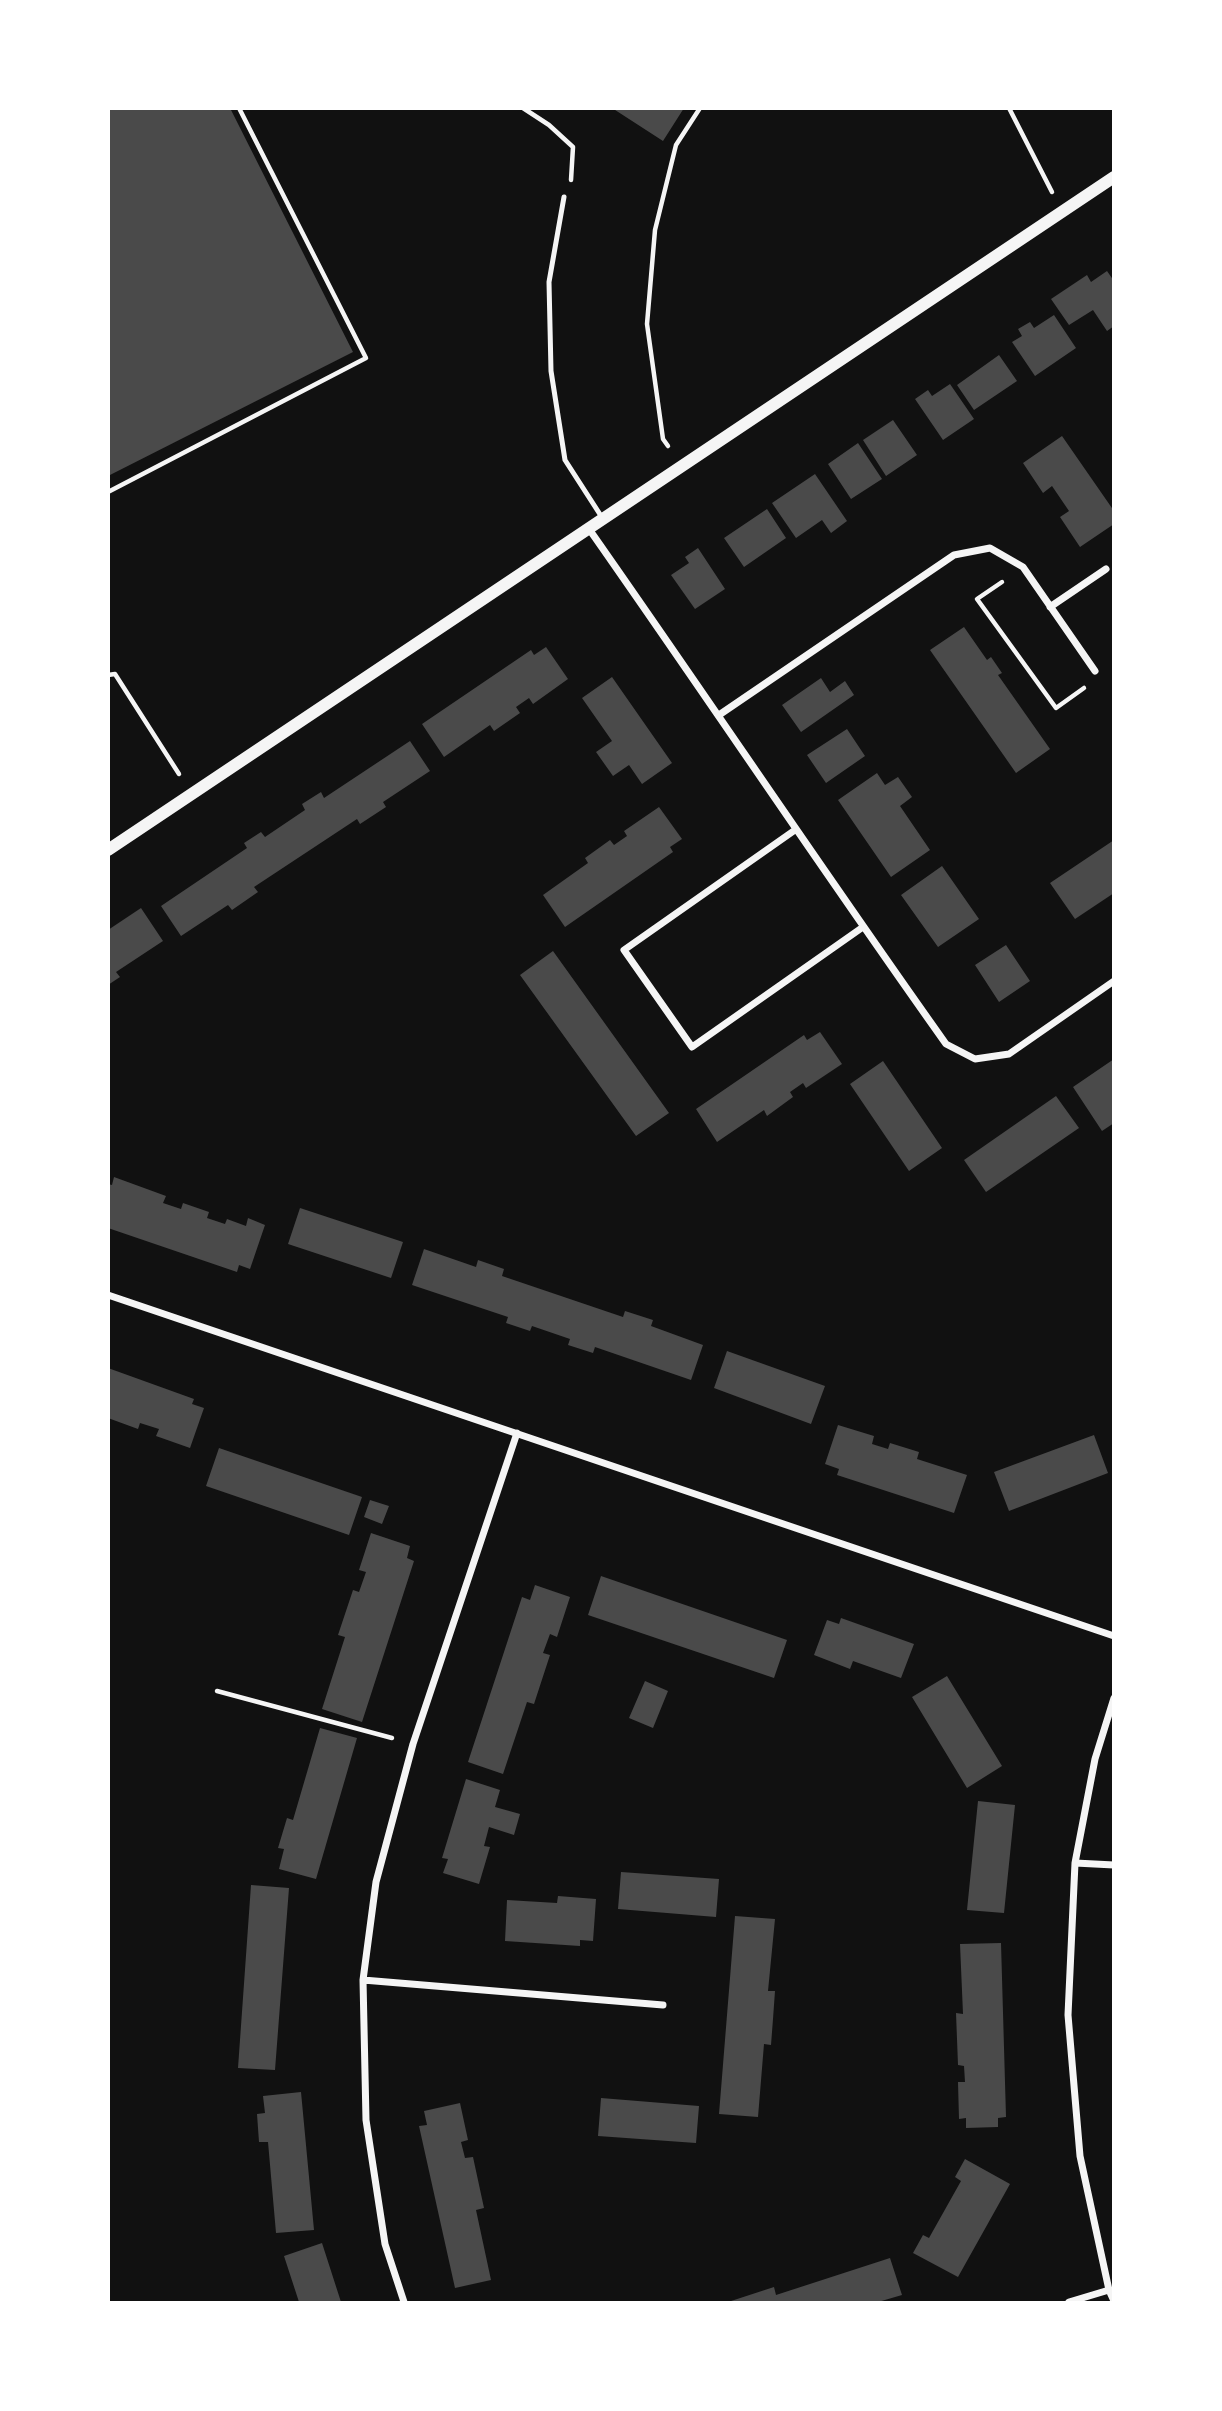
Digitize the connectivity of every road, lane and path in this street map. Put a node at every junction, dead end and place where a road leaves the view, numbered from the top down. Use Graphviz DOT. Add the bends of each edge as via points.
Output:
graph roads {
  1 [pos="239,108"];
  2 [pos="523,108"];
  3 [pos="700,108"];
  4 [pos="1009,108"];
  5 [pos="1114,177"];
  6 [pos="564,197"];
  7 [pos="1064,211"];
  8 [pos="681,467"];
  9 [pos="108,492"];
  10 [pos="603,519"];
  11 [pos="589,529"];
  12 [pos="1023,567"];
  13 [pos="1106,569"];
  14 [pos="1050,607"];
  15 [pos="1095,671"];
  16 [pos="108,675"];
  17 [pos="719,715"];
  18 [pos="192,794"];
  19 [pos="795,830"];
  20 [pos="108,850"];
  21 [pos="863,927"];
  22 [pos="1114,981"];
  23 [pos="108,1294"];
  24 [pos="517,1433"];
  25 [pos="1114,1636"];
  26 [pos="217,1691"];
  27 [pos="1114,1698"];
  28 [pos="413,1744"];
  29 [pos="1075,1863"];
  30 [pos="1114,1865"];
  31 [pos="363,1980"];
  32 [pos="663,2004"];
  33 [pos="1109,2290"];
  34 [pos="1114,2301"];
  35 [pos="404,2302"];
  36 [pos="1069,2302"];
  1 -- 9 [label="path" via="366,358"];
  2 -- 6 [label="path" via="573,147 573,176"];
  3 -- 8 [label="path" via="676,145 655,230 647,324 663,439"];
  4 -- 7 [label="path"];
  5 -- 7 [label="street"];
  6 -- 10 [label="lane" via="549,282 551,371 565,460"];
  7 -- 8 [label="street"];
  8 -- 10 [label="street"];
  10 -- 11 [label="street"];
  11 -- 17 [label="street"];
  11 -- 18 [label="street"];
  12 -- 14 [label="street"];
  12 -- 15 [label="path" via="977,599 1056,708 1099,678"];
  12 -- 17 [label="street" via="990,548 954,555"];
  13 -- 14 [label="street"];
  14 -- 15 [label="street"];
  16 -- 18 [label="path" via="115,674"];
  17 -- 19 [label="street"];
  18 -- 20 [label="street"];
  19 -- 21 [label="street"];
  19 -- 21 [label="street" via="624,950 692,1047"];
  21 -- 22 [label="street" via="946,1044 975,1059 1009,1054"];
  23 -- 24 [label="street"];
  24 -- 25 [label="street"];
  24 -- 28 [label="street"];
  26 -- 28 [label="path"];
  27 -- 29 [label="street" via="1095,1759"];
  28 -- 31 [label="street" via="376,1882"];
  29 -- 30 [label="street"];
  29 -- 33 [label="street" via="1068,2015 1080,2156"];
  31 -- 32 [label="street"];
  31 -- 35 [label="street" via="366,2120 385,2244"];
  33 -- 34 [label="street"];
  33 -- 36 [label="street"];
}
